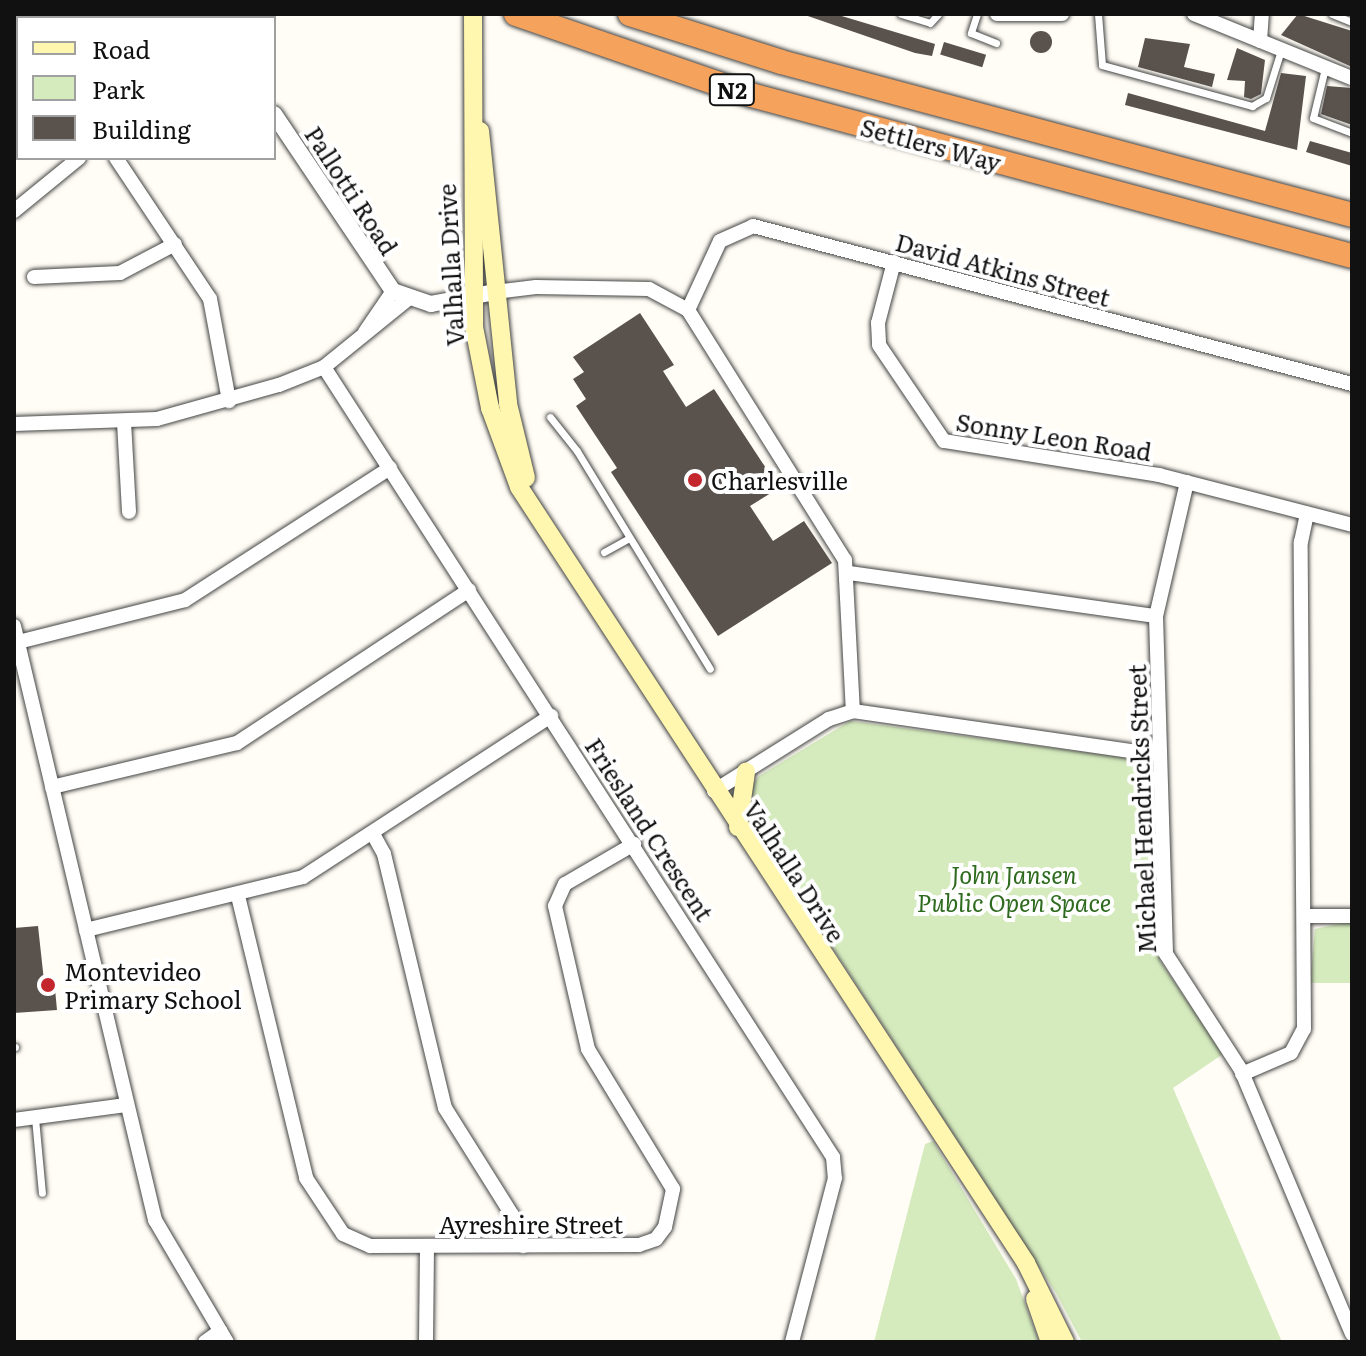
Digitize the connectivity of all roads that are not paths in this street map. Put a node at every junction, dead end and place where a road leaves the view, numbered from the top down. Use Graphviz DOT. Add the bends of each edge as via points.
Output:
graph roads {
  1 [pos="473,14"];
  2 [pos="516,14"];
  3 [pos="630,14"];
  4 [pos="901,14"];
  5 [pos="938,14"];
  6 [pos="977,14"];
  7 [pos="997,14"];
  8 [pos="1062,14"];
  9 [pos="1098,14"];
  10 [pos="1194,14"];
  11 [pos="1262,14"];
  12 [pos="1332,14"];
  13 [pos="1352,22"];
  14 [pos="1260,41"];
  15 [pos="996,43"];
  16 [pos="1281,50"];
  17 [pos="1325,68"];
  18 [pos="473,77"];
  19 [pos="1352,78"];
  20 [pos="276,117"];
  21 [pos="1352,133"];
  22 [pos="77,160"];
  23 [pos="117,160"];
  24 [pos="14,211"];
  25 [pos="1352,215"];
  26 [pos="175,244"];
  27 [pos="1352,256"];
  28 [pos="894,262"];
  29 [pos="34,277"];
  30 [pos="495,292"];
  31 [pos="400,295"];
  32 [pos="472,298"];
  33 [pos="688,310"];
  34 [pos="324,367"];
  35 [pos="1352,384"];
  36 [pos="229,401"];
  37 [pos="550,417"];
  38 [pos="124,422"];
  39 [pos="14,424"];
  40 [pos="390,468"];
  41 [pos="1187,482"];
  42 [pos="129,512"];
  43 [pos="1307,514"];
  44 [pos="1352,525"];
  45 [pos="547,533"];
  46 [pos="629,538"];
  47 [pos="604,552"];
  48 [pos="849,573"];
  49 [pos="469,590"];
  50 [pos="1156,616"];
  51 [pos="14,626"];
  52 [pos="16,643"];
  53 [pos="710,669"];
  54 [pos="853,711"];
  55 [pos="551,716"];
  56 [pos="1160,755"];
  57 [pos="746,772"];
  58 [pos="52,787"];
  59 [pos="714,791"];
  60 [pos="738,827"];
  61 [pos="373,834"];
  62 [pos="634,844"];
  63 [pos="238,896"];
  64 [pos="1304,916"];
  65 [pos="1352,916"];
  66 [pos="86,930"];
  67 [pos="1242,1074"];
  68 [pos="126,1105"];
  69 [pos="35,1118"];
  70 [pos="14,1120"];
  71 [pos="42,1193"];
  72 [pos="1004,1235"];
  73 [pos="427,1246"];
  74 [pos="523,1246"];
  75 [pos="1352,1334"];
  76 [pos="224,1336"];
  77 [pos="205,1342"];
  78 [pos="426,1342"];
  79 [pos="792,1342"];
  80 [pos="1050,1342"];
  81 [pos="1065,1342"];
  1 -- 18 [label="main road, Valhalla Drive"];
  2 -- 27 [label="highway, Settlers Way / N2" via="740,92"];
  3 -- 25 [label="highway, Settlers Way / N2" via="781,62"];
  4 -- 5 [label="lane" via="930,23"];
  6 -- 15 [label="lane" via="971,33"];
  7 -- 8 [label="street"];
  9 -- 16 [label="lane" via="1102,65 1252,106 1266,98"];
  10 -- 14 [label="street"];
  11 -- 14 [label="street"];
  12 -- 13 [label="lane"];
  14 -- 16 [label="street"];
  16 -- 17 [label="street"];
  17 -- 19 [label="street"];
  17 -- 21 [label="lane" via="1313,118"];
  18 -- 30 [label="main road, Valhalla Drive"];
  18 -- 32 [label="main road, Valhalla Drive"];
  20 -- 31 [label="street, Pallotti Road"];
  22 -- 24 [label="street"];
  23 -- 26 [label="street"];
  26 -- 29 [label="street" via="120,273"];
  26 -- 36 [label="street" via="216,313"];
  28 -- 33 [label="street, David Atkins Street" via="745,226 720,241"];
  28 -- 35 [label="street, David Atkins Street"];
  28 -- 41 [label="street, Sonny Leon Road" via="878,323 879,345 941,439"];
  30 -- 32 [label="street"];
  30 -- 33 [label="street" via="536,287 649,289"];
  30 -- 45 [label="main road, Valhalla Drive" via="514,436"];
  31 -- 32 [label="street" via="442,304"];
  31 -- 34 [label="street" via="357,342"];
  32 -- 45 [label="main road, Valhalla Drive" via="498,436 529,510"];
  33 -- 48 [label="street"];
  34 -- 36 [label="street"];
  34 -- 40 [label="street, Friesland Crescent"];
  36 -- 38 [label="street"];
  37 -- 46 [label="lane"];
  38 -- 39 [label="street"];
  38 -- 42 [label="street"];
  40 -- 49 [label="street, Friesland Crescent"];
  40 -- 52 [label="street" via="185,600"];
  41 -- 43 [label="street, Sonny Leon Road"];
  41 -- 50 [label="street, Michael Hendricks Street"];
  43 -- 44 [label="street, Sonny Leon Road"];
  43 -- 64 [label="street" via="1301,542"];
  45 -- 59 [label="main road, Valhalla Drive"];
  46 -- 47 [label="lane"];
  46 -- 53 [label="lane"];
  48 -- 50 [label="street"];
  48 -- 54 [label="street"];
  49 -- 55 [label="street, Friesland Crescent"];
  49 -- 58 [label="street" via="237,743"];
  50 -- 56 [label="street, Michael Hendricks Street"];
  51 -- 52 [label="street"];
  52 -- 58 [label="street"];
  54 -- 56 [label="street"];
  54 -- 57 [label="street" via="829,719"];
  55 -- 61 [label="street"];
  55 -- 62 [label="street, Friesland Crescent"];
  56 -- 67 [label="street, Michael Hendricks Street" via="1166,954"];
  57 -- 59 [label="street"];
  57 -- 60 [label="main road"];
  58 -- 66 [label="street"];
  59 -- 60 [label="main road, Valhalla Drive"];
  60 -- 72 [label="main road, Valhalla Drive"];
  61 -- 63 [label="street" via="303,877"];
  61 -- 74 [label="street" via="384,854 445,1108 512,1215"];
  62 -- 74 [label="street, Ayreshire Street" via="565,884 555,906 588,1049 670,1179 668,1218 656,1239 639,1245"];
  62 -- 79 [label="street, Friesland Crescent" via="833,1157 835,1178"];
  63 -- 66 [label="street"];
  63 -- 73 [label="street, Ayreshire Street" via="306,1178 356,1243"];
  64 -- 65 [label="street"];
  64 -- 67 [label="street" via="1302,1037 1291,1053"];
  66 -- 68 [label="street"];
  67 -- 75 [label="street, Michael Hendricks Street"];
  68 -- 69 [label="street"];
  68 -- 76 [label="street" via="161,1235"];
  69 -- 70 [label="street"];
  69 -- 71 [label="lane"];
  72 -- 80 [label="main road, Valhalla Drive"];
  72 -- 81 [label="main road, Valhalla Drive" via="1045,1294"];
  73 -- 74 [label="street, Ayreshire Street"];
  73 -- 78 [label="street"];
  76 -- 77 [label="street"];
}
